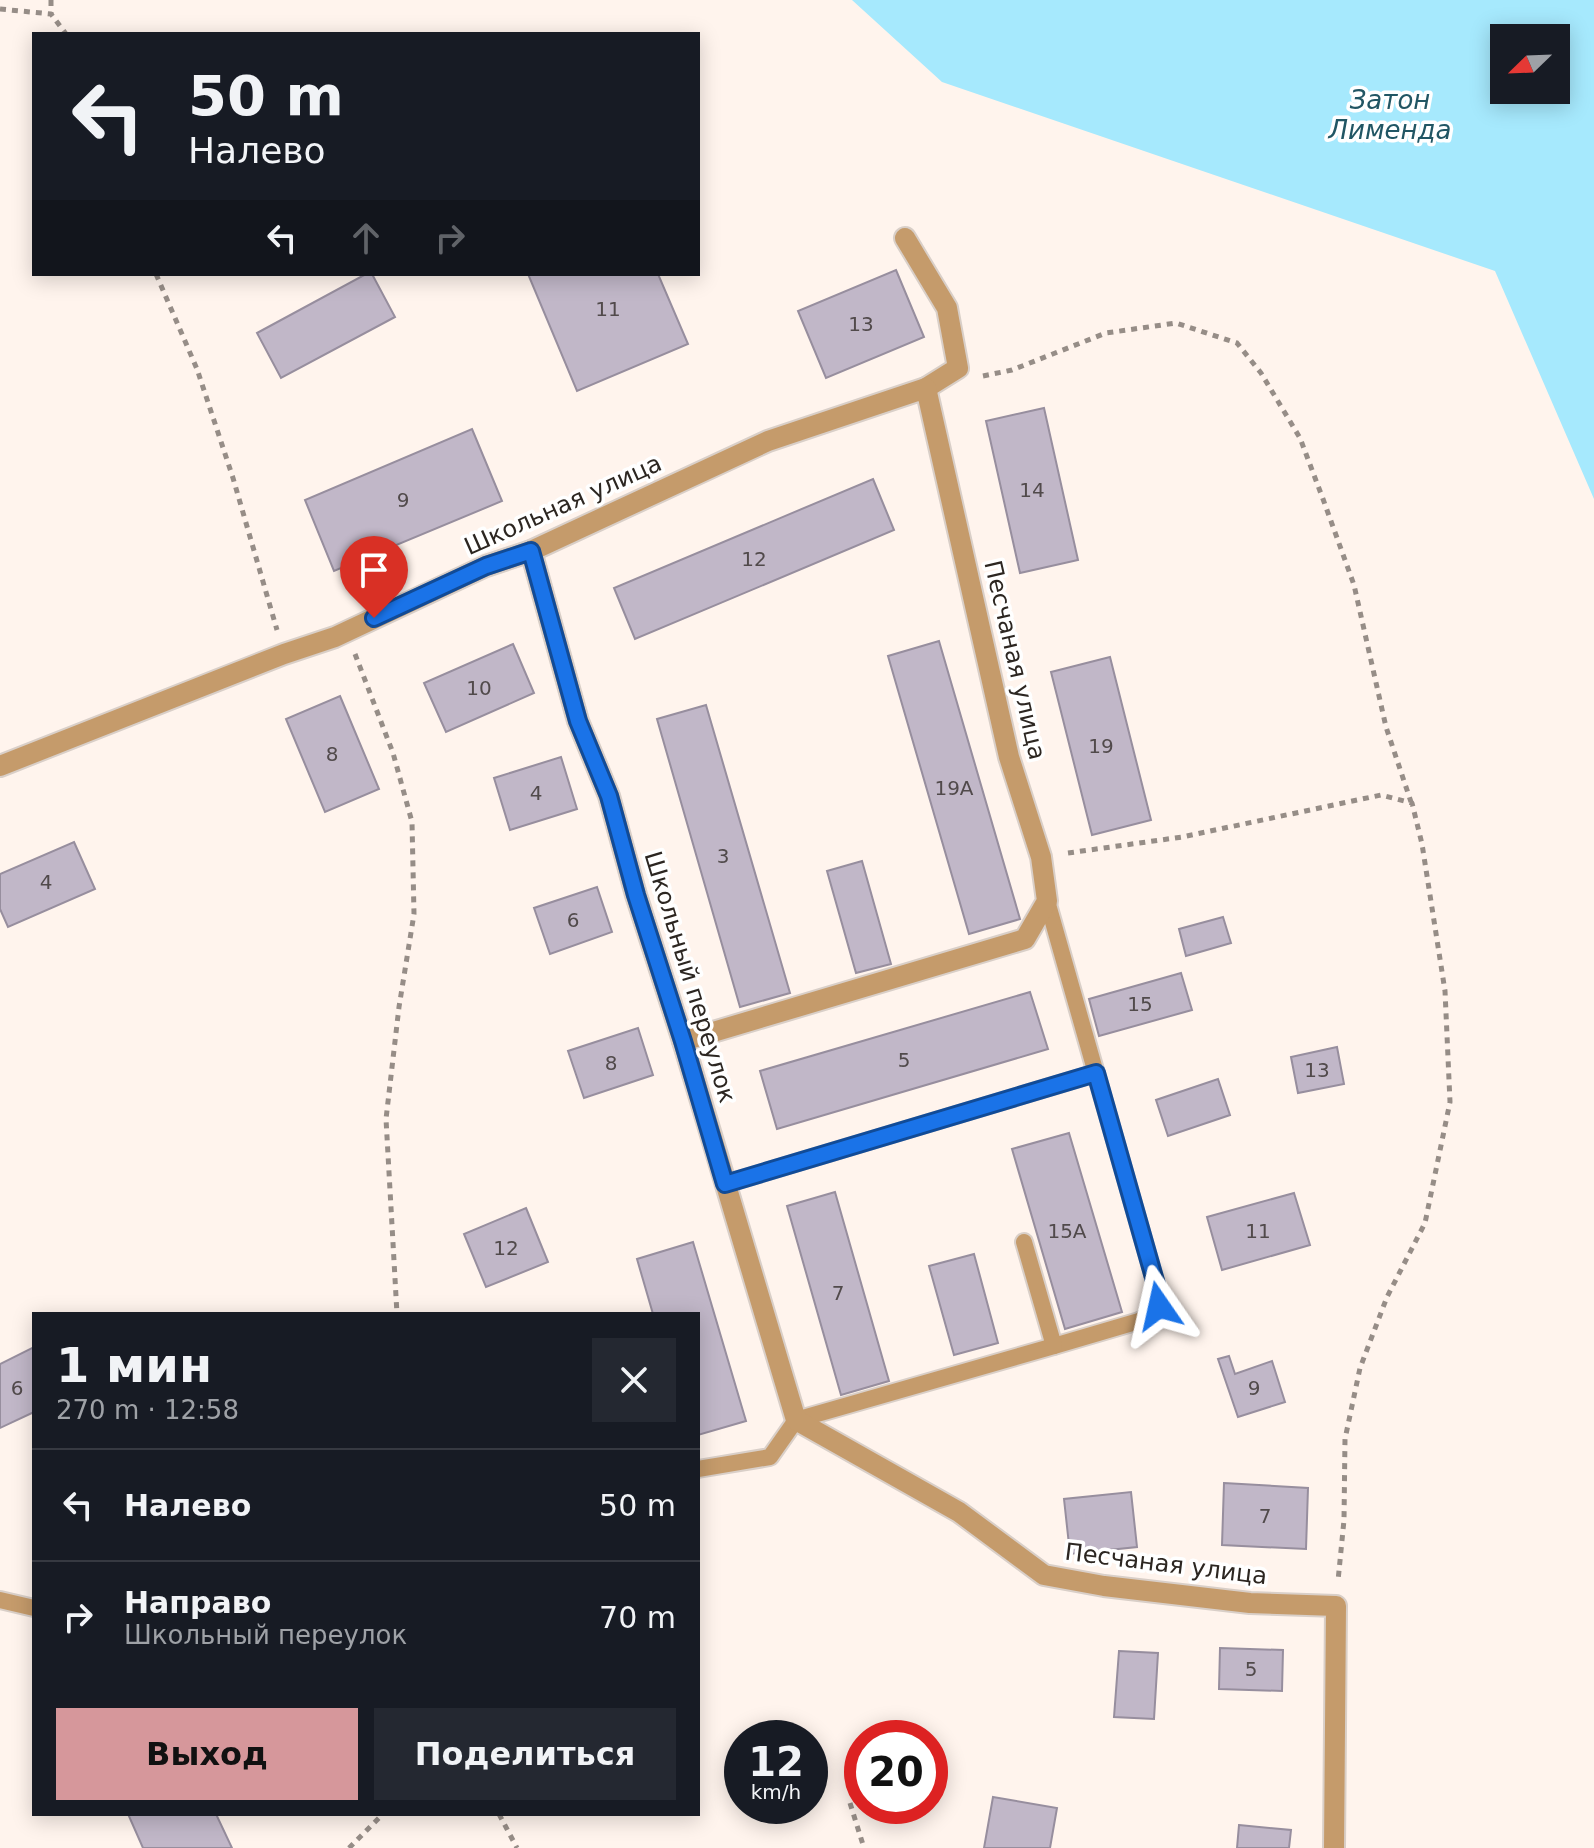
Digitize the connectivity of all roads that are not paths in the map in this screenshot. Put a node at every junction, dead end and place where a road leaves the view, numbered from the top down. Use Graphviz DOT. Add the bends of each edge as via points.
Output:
graph roads {
  1 [pos="905,238"];
  2 [pos="926,388"];
  3 [pos="531,551"];
  4 [pos="0,766"];
  5 [pos="1047,901"];
  6 [pos="683,1041"];
  7 [pos="1096,1073"];
  8 [pos="725,1184"];
  9 [pos="1024,1242"];
  10 [pos="1054,1346"];
  11 [pos="796,1420"];
  12 [pos="700,1469"];
  13 [pos="0,1600"];
  14 [pos="32,1608"];
  15 [pos="1334,1848"];
  1 -- 2 [label="street, Школьная улица" via="947,308 958,368"];
  2 -- 3 [label="street, Школьная улица" via="768,441"];
  2 -- 5 [label="street, Песчаная улица" via="1009,757 1041,857"];
  3 -- 4 [label="street, Школьная улица" via="486,566 346,631"];
  3 -- 6 [label="street, Школьный переулок" via="578,721 609,796"];
  5 -- 6 [label="street" via="1025,939"];
  5 -- 7 [label="lane"];
  6 -- 8 [label="street, Школьный переулок"];
  7 -- 8 [label="lane"];
  7 -- 10 [label="lane" via="1159,1306 1139,1321"];
  8 -- 11 [label="street, Школьный переулок"];
  9 -- 10 [label="lane"];
  10 -- 11 [label="lane"];
  11 -- 12 [label="lane" via="770,1457"];
  11 -- 15 [label="street, Песчаная улица" via="959,1512 1044,1575 1250,1603 1336,1606"];
  13 -- 14 [label="lane"];
}
